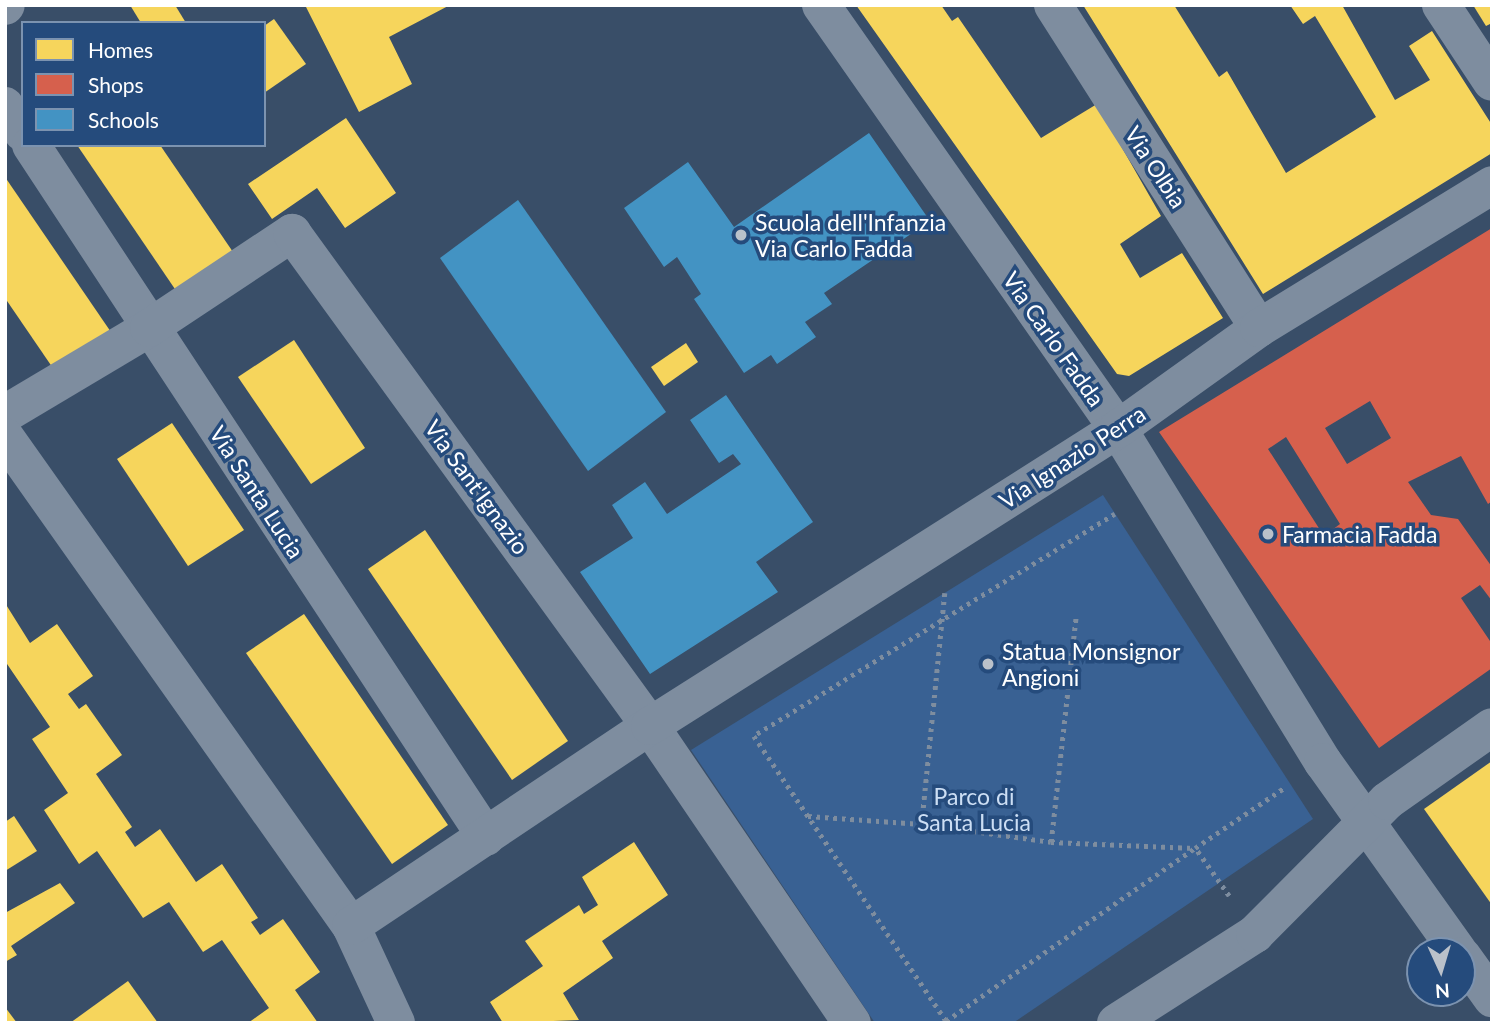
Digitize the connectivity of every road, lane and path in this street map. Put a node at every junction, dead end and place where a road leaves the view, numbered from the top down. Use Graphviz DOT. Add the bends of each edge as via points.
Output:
graph roads {
  1 [pos="821,5"];
  2 [pos="1053,5"];
  3 [pos="1441,5"];
  4 [pos="1492,82"];
  5 [pos="5,106"];
  6 [pos="21,130"];
  7 [pos="32,147"];
  8 [pos="1492,185"];
  9 [pos="149,328"];
  10 [pos="1259,328"];
  11 [pos="5,414"];
  12 [pos="1118,429"];
  13 [pos="5,437"];
  14 [pos="1155,489"];
  15 [pos="950,536"];
  16 [pos="1076,615"];
  17 [pos="943,620"];
  18 [pos="650,726"];
  19 [pos="1492,727"];
  20 [pos="1323,762"];
  21 [pos="808,816"];
  22 [pos="1366,822"];
  23 [pos="922,824"];
  24 [pos="486,836"];
  25 [pos="1051,842"];
  26 [pos="1195,848"];
  27 [pos="351,926"];
  28 [pos="1255,934"];
  29 [pos="1448,937"];
  30 [pos="1476,976"];
  31 [pos="1492,998"];
  32 [pos="396,1023"];
  33 [pos="852,1023"];
  34 [pos="1116,1023"];
  1 -- 12 [label="street, Via Carlo Fadda"];
  2 -- 10 [label="street, Via Olbia"];
  3 -- 4 [label="street"];
  5 -- 6 [label="street"];
  7 -- 9 [label="street, Via Santa Lucia"];
  8 -- 10 [label="street, Via Ignazio Perra"];
  9 -- 11 [label="street, Via Sant'Ignazio"];
  9 -- 18 [label="street, Via Sant'Ignazio" via="292,233"];
  9 -- 24 [label="street, Via Santa Lucia"];
  10 -- 12 [label="street, Via Ignazio Perra"];
  12 -- 14 [label="street, Via Carlo Fadda"];
  12 -- 15 [label="street, Via Ignazio Perra"];
  13 -- 27 [label="street"];
  14 -- 17 [label="path"];
  14 -- 20 [label="street, Via Carlo Fadda"];
  15 -- 17 [label="path"];
  15 -- 18 [label="street, Via Ignazio Perra"];
  16 -- 25 [label="path"];
  17 -- 21 [label="path" via="754,736"];
  17 -- 23 [label="path"];
  18 -- 24 [label="street"];
  18 -- 33 [label="street, Via Sant'Ignazio"];
  19 -- 22 [label="street" via="1387,801"];
  20 -- 22 [label="street, Via Carlo Fadda"];
  20 -- 26 [label="path"];
  21 -- 23 [label="path"];
  21 -- 26 [label="path" via="946,1021"];
  22 -- 28 [label="street"];
  22 -- 29 [label="street, Via Carlo Fadda"];
  23 -- 25 [label="path"];
  24 -- 27 [label="street"];
  25 -- 26 [label="path"];
  26 -- 28 [label="path"];
  27 -- 32 [label="street"];
  28 -- 34 [label="street"];
  30 -- 31 [label="street"];
}
